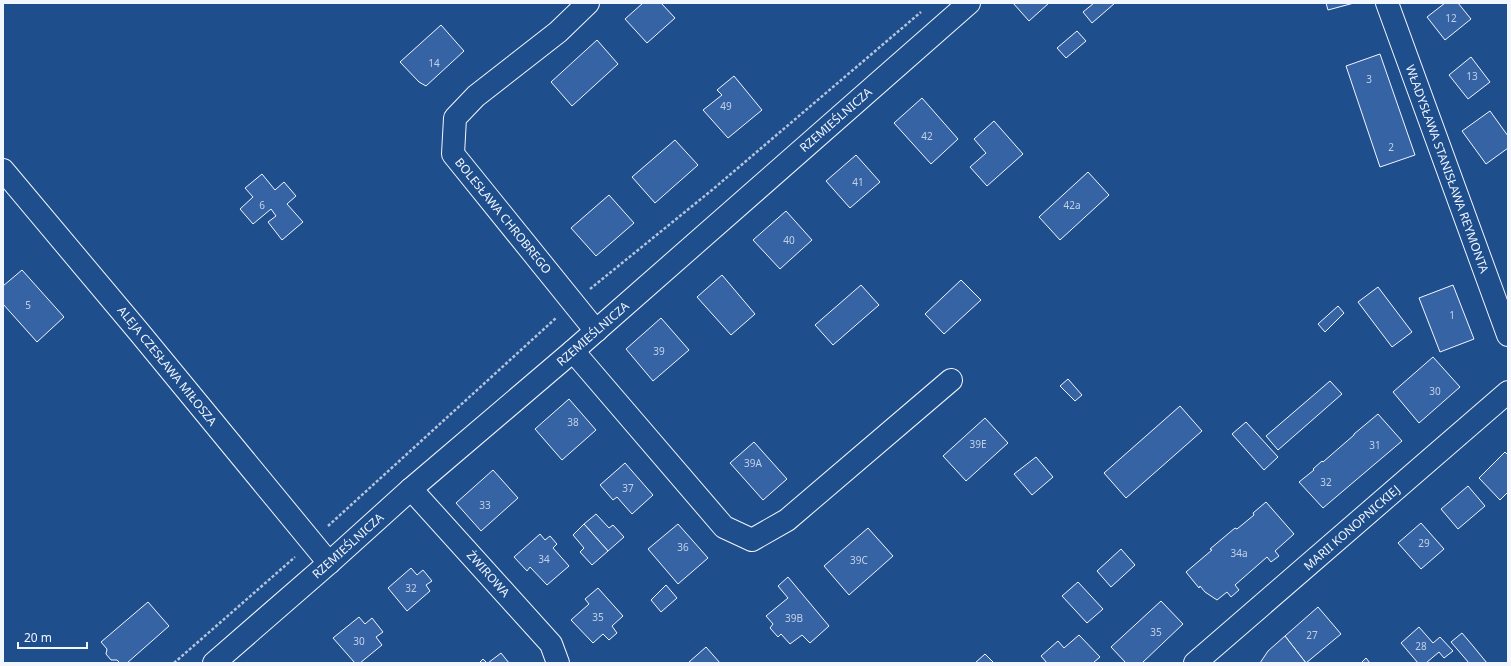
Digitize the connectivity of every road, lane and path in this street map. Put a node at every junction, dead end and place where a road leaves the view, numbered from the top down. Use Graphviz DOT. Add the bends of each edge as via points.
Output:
graph roads {
  1 [pos="588,3"];
  2 [pos="969,3"];
  3 [pos="1387,3"];
  4 [pos="926,8"];
  5 [pos="5,177"];
  6 [pos="574,303"];
  7 [pos="596,331"];
  8 [pos="1508,335"];
  9 [pos="573,351"];
  10 [pos="951,380"];
  11 [pos="1508,392"];
  12 [pos="411,489"];
  13 [pos="311,542"];
  14 [pos="329,563"];
  15 [pos="174,663"];
  16 [pos="214,663"];
  17 [pos="558,663"];
  18 [pos="1195,663"];
  1 -- 6 [label="street, BOLESŁAWA CHROBREGO" via="558,32 476,96 455,118 453,154"];
  2 -- 7 [label="street, RZEMIEŚLNICZA"];
  3 -- 8 [label="street, WŁADYSŁAWA STANISŁAWA REYMONTA"];
  4 -- 6 [label="path" via="712,190"];
  5 -- 13 [label="street, ALEJA CZESŁAWA MIŁOSZA" via="134,326"];
  6 -- 7 [label="street, BOLESŁAWA CHROBREGO"];
  6 -- 13 [label="path"];
  7 -- 9 [label="street, RZEMIEŚLNICZA"];
  9 -- 10 [label="street" via="724,527 752,540 787,520"];
  9 -- 12 [label="street, RZEMIEŚLNICZA"];
  11 -- 18 [label="street, MARII KONOPNICKIEJ"];
  12 -- 14 [label="street, RZEMIEŚLNICZA"];
  12 -- 17 [label="street, ŻWIROWA" via="551,644"];
  13 -- 14 [label="street, ALEJA CZESŁAWA MIŁOSZA"];
  13 -- 15 [label="path"];
  14 -- 16 [label="street, RZEMIEŚLNICZA"];
}
